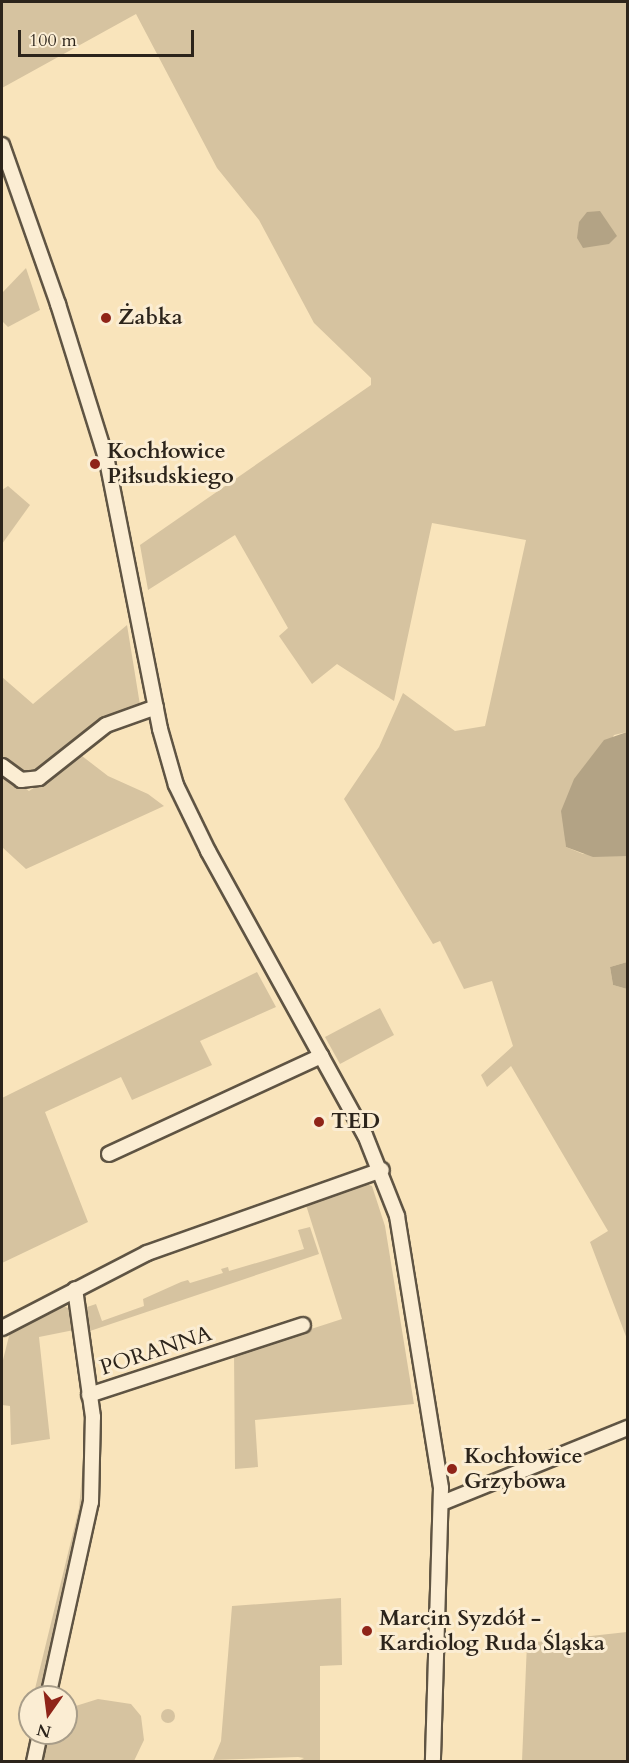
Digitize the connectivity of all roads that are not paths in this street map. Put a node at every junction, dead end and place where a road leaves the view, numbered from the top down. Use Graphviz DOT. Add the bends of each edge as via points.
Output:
graph roads {
  1 [pos="2,145"];
  2 [pos="156,707"];
  3 [pos="2,766"];
  4 [pos="321,1056"];
  5 [pos="109,1155"];
  6 [pos="382,1170"];
  7 [pos="75,1289"];
  8 [pos="303,1325"];
  9 [pos="2,1328"];
  10 [pos="89,1395"];
  11 [pos="627,1428"];
  12 [pos="442,1503"];
  13 [pos="51,1685"];
  14 [pos="37,1745"];
  15 [pos="34,1761"];
  16 [pos="433,1761"];
  1 -- 2 [label="street" via="57,301 107,461"];
  2 -- 3 [label="street" via="106,725 39,778 21,780"];
  2 -- 4 [label="street" via="182,800"];
  4 -- 5 [label="street"];
  4 -- 6 [label="street"];
  6 -- 7 [label="street" via="147,1252"];
  6 -- 12 [label="street" via="404,1249"];
  7 -- 9 [label="street"];
  7 -- 10 [label="street, PORANNA"];
  8 -- 10 [label="street, PORANNA"];
  10 -- 13 [label="street" via="94,1449 91,1502"];
  11 -- 12 [label="street"];
  12 -- 16 [label="street"];
  14 -- 15 [label="street"];
}
